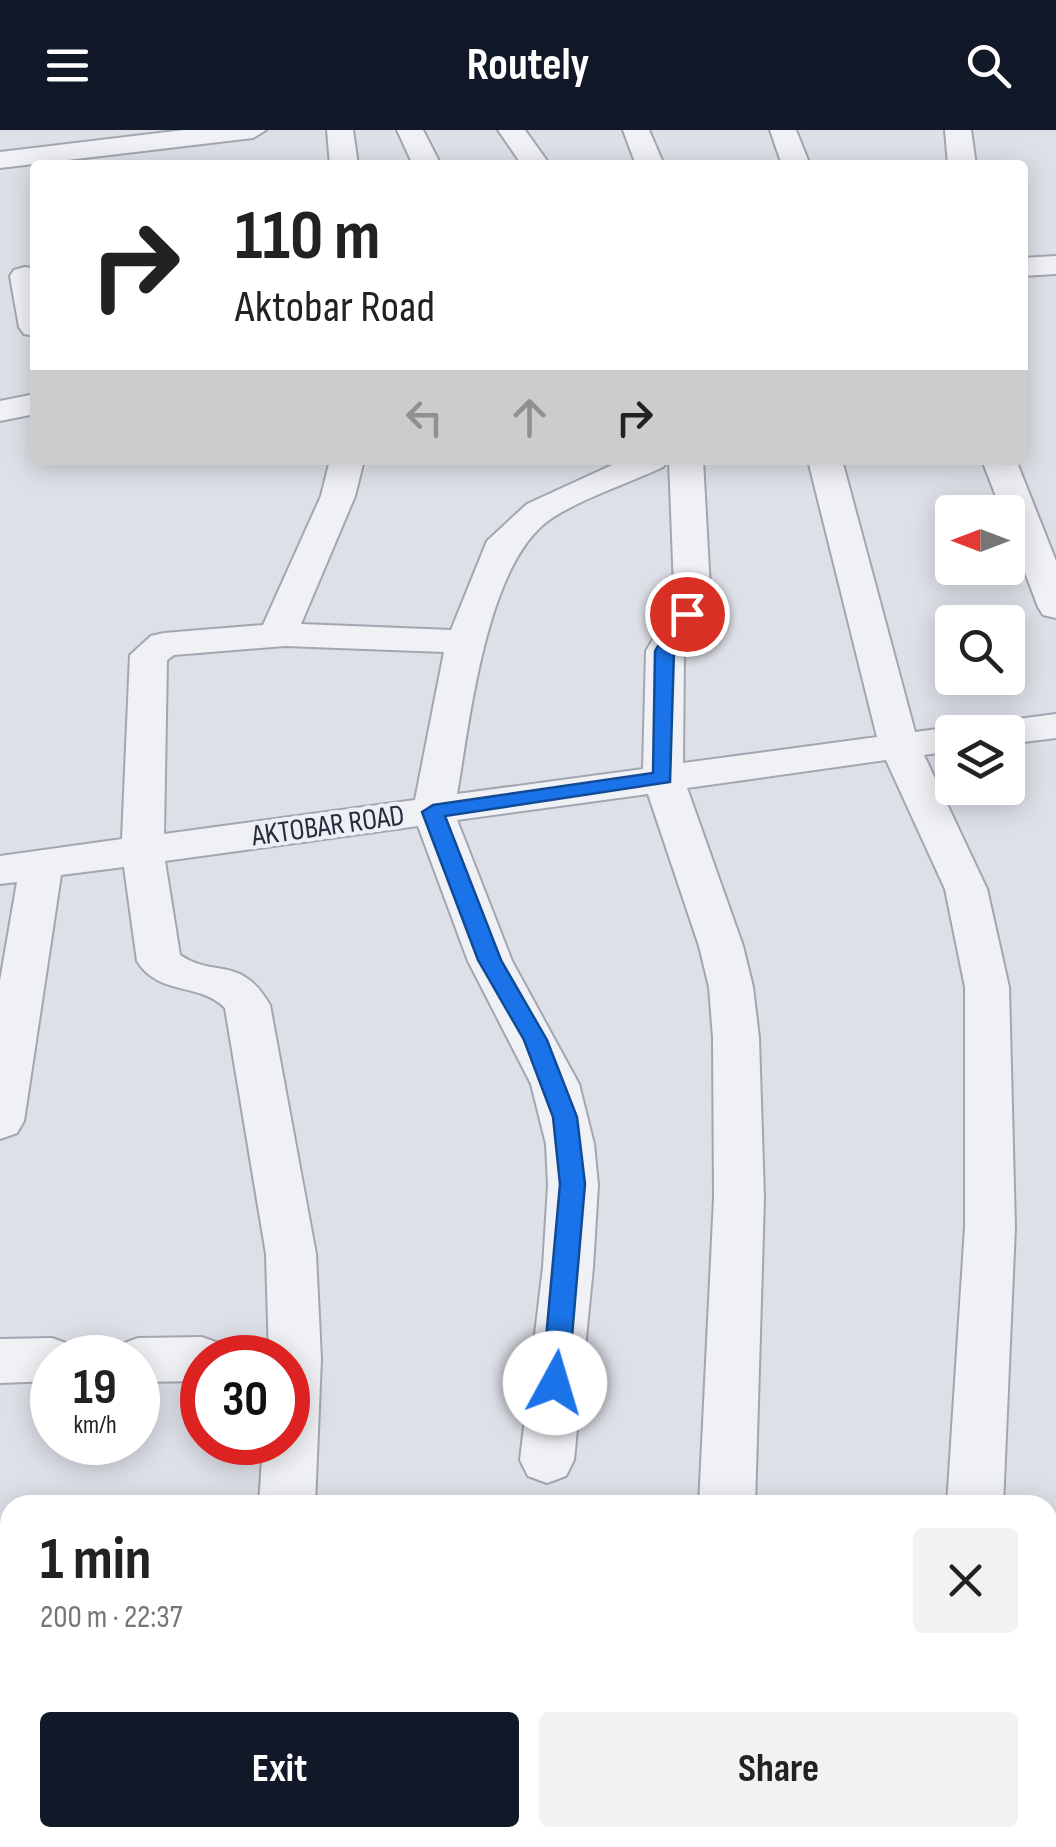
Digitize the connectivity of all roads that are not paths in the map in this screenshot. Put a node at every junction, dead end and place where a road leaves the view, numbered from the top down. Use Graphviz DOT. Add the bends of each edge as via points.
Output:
graph roads {
  1 [pos="253,130"];
  2 [pos="340,130"];
  3 [pos="410,130"];
  4 [pos="511,130"];
  5 [pos="636,130"];
  6 [pos="783,130"];
  7 [pos="958,130"];
  8 [pos="189,133"];
  9 [pos="16,149"];
  10 [pos="197,160"];
  11 [pos="343,160"];
  12 [pos="425,160"];
  13 [pos="532,160"];
  14 [pos="648,160"];
  15 [pos="794,160"];
  16 [pos="961,160"];
  17 [pos="1056,265"];
  18 [pos="1028,267"];
  19 [pos="25,276"];
  20 [pos="30,301"];
  21 [pos="30,405"];
  22 [pos="0,412"];
  23 [pos="346,465"];
  24 [pos="640,465"];
  25 [pos="686,465"];
  26 [pos="826,465"];
  27 [pos="1001,465"];
  28 [pos="1056,607"];
  29 [pos="285,635"];
  30 [pos="465,642"];
  31 [pos="1056,726"];
  32 [pos="1025,730"];
  33 [pos="935,740"];
  34 [pos="899,745"];
  35 [pos="663,778"];
  36 [pos="433,812"];
  37 [pos="143,853"];
  38 [pos="20,868"];
  39 [pos="0,1121"];
  40 [pos="291,1335"];
  41 [pos="0,1360"];
  42 [pos="30,1360"];
  43 [pos="547,1460"];
  44 [pos="288,1465"];
  45 [pos="287,1495"];
  46 [pos="727,1495"];
  47 [pos="977,1495"];
  1 -- 8 [label="street"];
  2 -- 11 [label="street"];
  3 -- 12 [label="street"];
  4 -- 13 [label="street"];
  5 -- 14 [label="street"];
  6 -- 15 [label="street"];
  7 -- 16 [label="street"];
  8 -- 9 [label="street"];
  8 -- 10 [label="street"];
  17 -- 18 [label="street"];
  19 -- 20 [label="street"];
  21 -- 22 [label="street"];
  23 -- 29 [label="street" via="281,628"];
  24 -- 30 [label="street" via="539,511 505,541"];
  25 -- 35 [label="street" via="692,588 687,614 665,651"];
  26 -- 34 [label="street"];
  27 -- 28 [label="street"];
  29 -- 30 [label="street"];
  29 -- 37 [label="street" via="164,644 149,654"];
  30 -- 36 [label="street"];
  31 -- 32 [label="street"];
  33 -- 34 [label="street, AKTOBAR ROAD"];
  34 -- 35 [label="street, AKTOBAR ROAD"];
  34 -- 47 [label="street" via="966,889 987,987 990,1228"];
  35 -- 36 [label="street, AKTOBAR ROAD"];
  35 -- 46 [label="street" via="721,946 736,1038 739,1198"];
  36 -- 37 [label="street, AKTOBAR ROAD"];
  36 -- 43 [label="street" via="490,960 555,1084 570,1144 568,1266"];
  37 -- 38 [label="street, AKTOBAR ROAD"];
  37 -- 40 [label="street" via="158,960 170,973 225,982 246,1005 291,1254"];
  38 -- 39 [label="street"];
  41 -- 42 [label="street"];
  44 -- 45 [label="street"];
}
